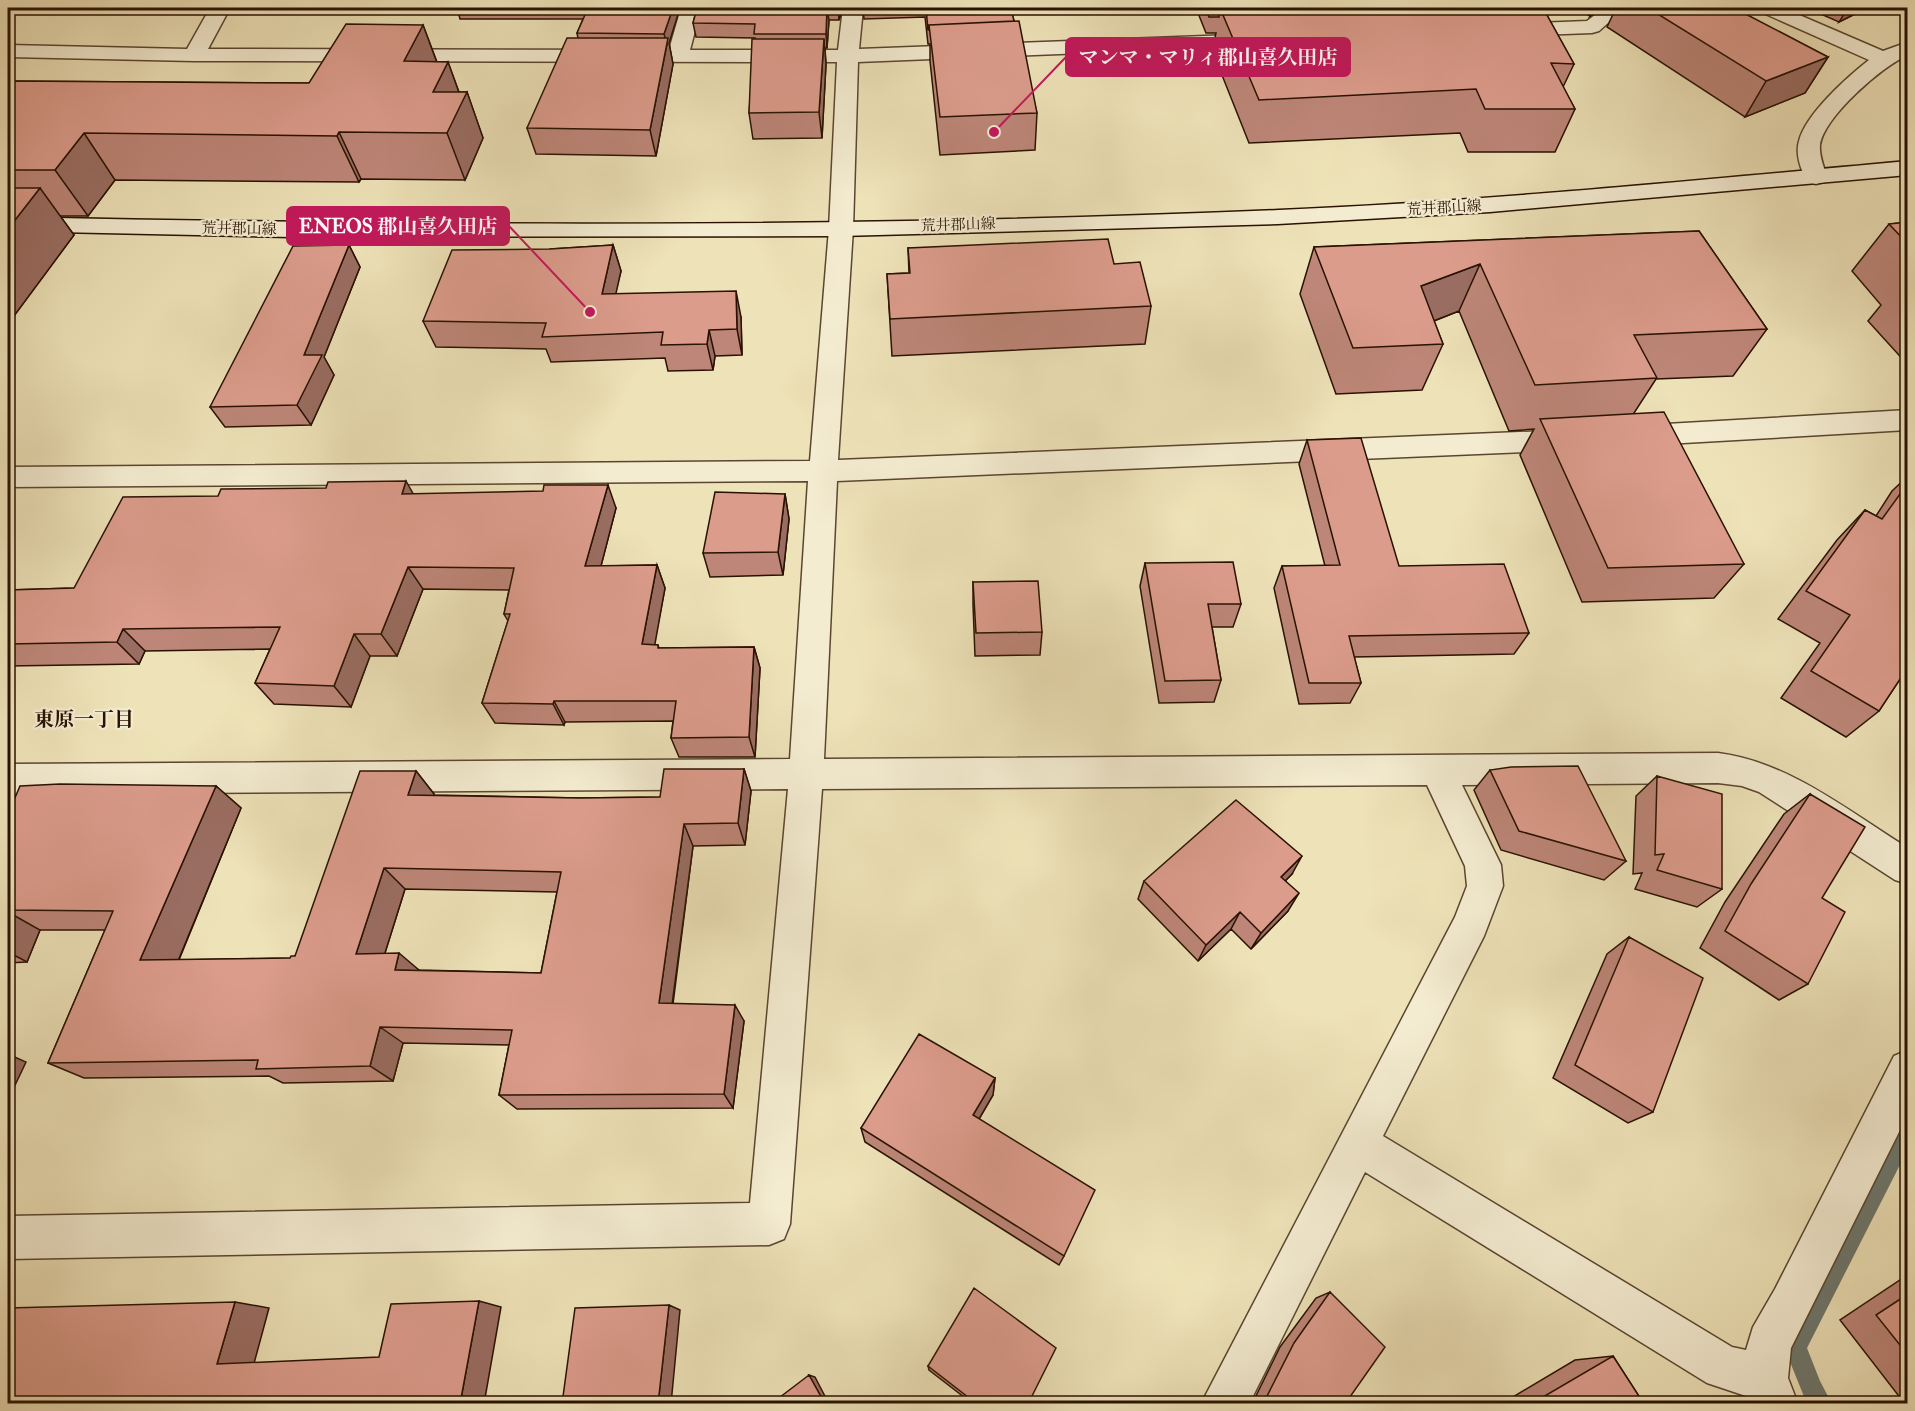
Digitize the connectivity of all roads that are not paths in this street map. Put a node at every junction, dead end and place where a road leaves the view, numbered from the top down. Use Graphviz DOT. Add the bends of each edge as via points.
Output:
graph roads {
  1 [pos="220,8"];
  2 [pos="691,8"];
  3 [pos="853,8"];
  4 [pos="1616,8"];
  5 [pos="1768,8"];
  6 [pos="1486,31"];
  7 [pos="1274,40"];
  8 [pos="1908,48"];
  9 [pos="8,51"];
  10 [pos="194,55"];
  11 [pos="678,56"];
  12 [pos="849,56"];
  13 [pos="1884,59"];
  14 [pos="1908,168"];
  15 [pos="1815,177"];
  16 [pos="8,224"];
  17 [pos="841,229"];
  18 [pos="1908,420"];
  19 [pos="823,471"];
  20 [pos="8,477"];
  21 [pos="1438,772"];
  22 [pos="806,775"];
  23 [pos="8,779"];
  24 [pos="1908,868"];
  25 [pos="1908,1070"];
  26 [pos="1359,1145"];
  27 [pos="8,1238"];
  28 [pos="1770,1391"];
  29 [pos="1224,1404"];
  1 -- 10 [label="street"];
  2 -- 11 [label="street"];
  3 -- 12 [label="street"];
  4 -- 6 [label="street" via="1592,27"];
  5 -- 13 [label="street"];
  7 -- 12 [label="street"];
  8 -- 13 [label="street"];
  9 -- 10 [label="street"];
  10 -- 11 [label="street"];
  11 -- 12 [label="street"];
  12 -- 17 [label="street"];
  13 -- 15 [label="street" via="1814,130 1809,156"];
  14 -- 15 [label="street, 荒井郡山線"];
  15 -- 17 [label="street, 荒井郡山線" via="1490,205 1290,216"];
  16 -- 17 [label="street, 荒井郡山線" via="292,230"];
  17 -- 19 [label="street"];
  18 -- 19 [label="street" via="1519,443"];
  19 -- 20 [label="street"];
  19 -- 22 [label="street"];
  21 -- 22 [label="street"];
  21 -- 24 [label="street" via="1718,768 1742,771 1771,781"];
  21 -- 26 [label="street" via="1483,865 1485,886 1470,924"];
  22 -- 23 [label="street"];
  22 -- 27 [label="street" via="769,1224"];
  25 -- 28 [label="street" via="1769,1343"];
  26 -- 28 [label="street" via="1723,1367"];
  26 -- 29 [label="street"];
}
